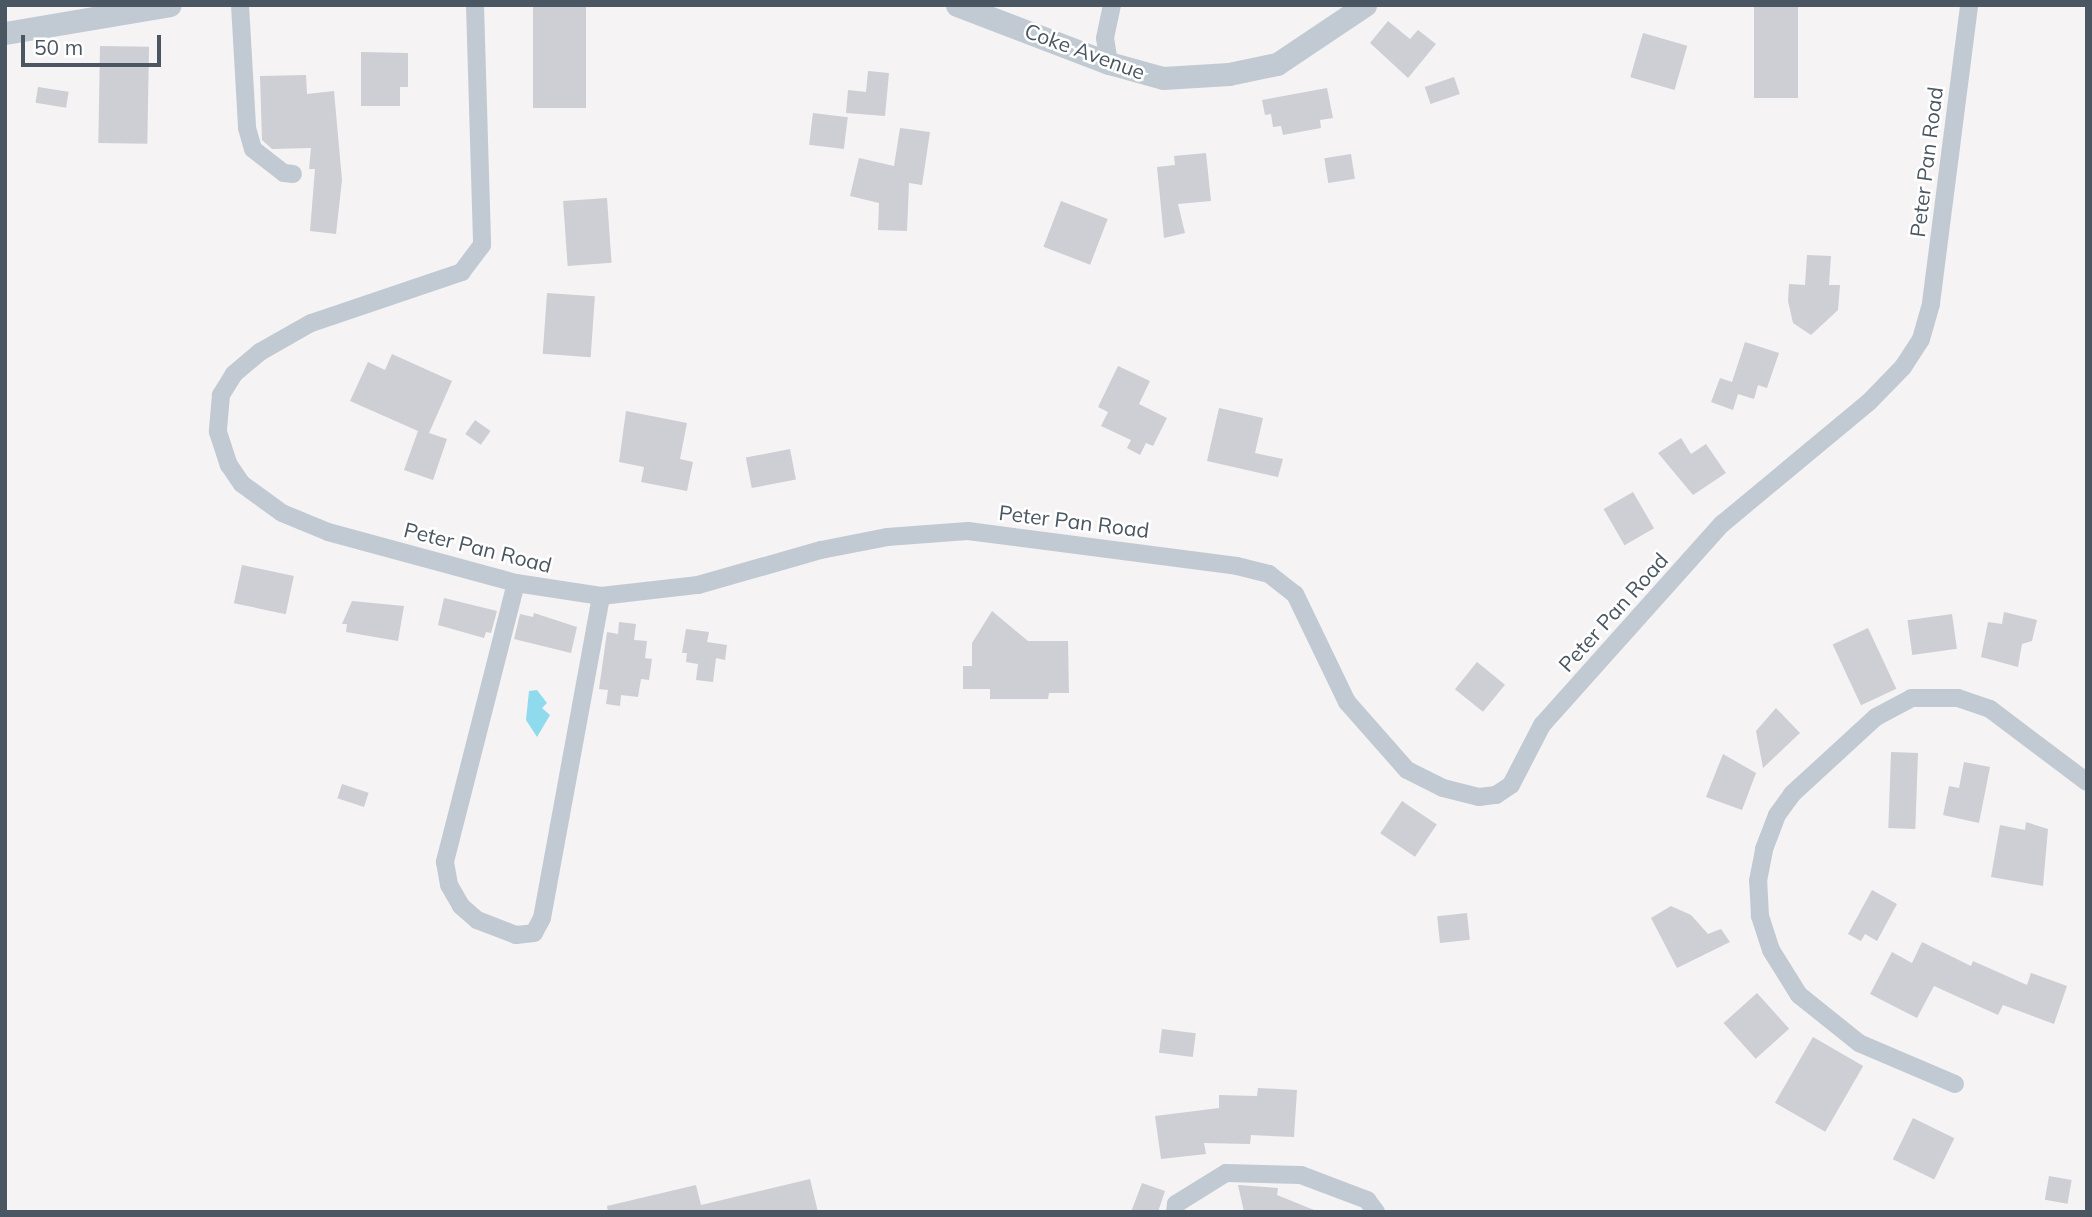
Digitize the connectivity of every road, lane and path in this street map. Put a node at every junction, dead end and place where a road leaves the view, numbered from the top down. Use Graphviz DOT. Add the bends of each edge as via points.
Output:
graph roads {
  1 [pos="170,5"];
  2 [pos="240,5"];
  3 [pos="475,5"];
  4 [pos="957,5"];
  5 [pos="1112,5"];
  6 [pos="1365,5"];
  7 [pos="1969,5"];
  8 [pos="5,33"];
  9 [pos="1109,63"];
  10 [pos="293,174"];
  11 [pos="516,583"];
  12 [pos="601,596"];
  13 [pos="2087,782"];
  14 [pos="1955,1084"];
  15 [pos="1175,1212"];
  16 [pos="1376,1212"];
  1 -- 8 [label="street"];
  2 -- 10 [label="street" via="247,128 253,149 284,173"];
  3 -- 11 [label="street, Peter Pan Road" via="484,229 474,260 442,281 312,323 260,352 234,374 220,395 218,432 225,457 242,484 282,513 328,532"];
  4 -- 9 [label="street, Coke Avenue"];
  5 -- 9 [label="street" via="1105,38"];
  6 -- 9 [label="street, Coke Avenue" via="1277,64 1229,74 1163,78"];
  7 -- 12 [label="street, Peter Pan Road" via="1931,303 1921,339 1903,367 1869,402 1722,524 1542,725 1511,785 1496,794 1459,794 1407,770 1347,702 1295,594 1269,574 1237,566 968,531 887,537 821,550 698,585"];
  11 -- 12 [label="street, Peter Pan Road"];
  11 -- 12 [label="street" via="445,862 449,885 461,906 477,920 516,934 534,933 541,918"];
  13 -- 14 [label="street" via="1990,709 1958,698 1911,698 1875,717 1792,794 1777,815 1760,870 1760,916 1771,950 1799,995 1859,1043"];
  15 -- 16 [label="street" via="1176,1204 1226,1173 1301,1175 1367,1200"];
}
